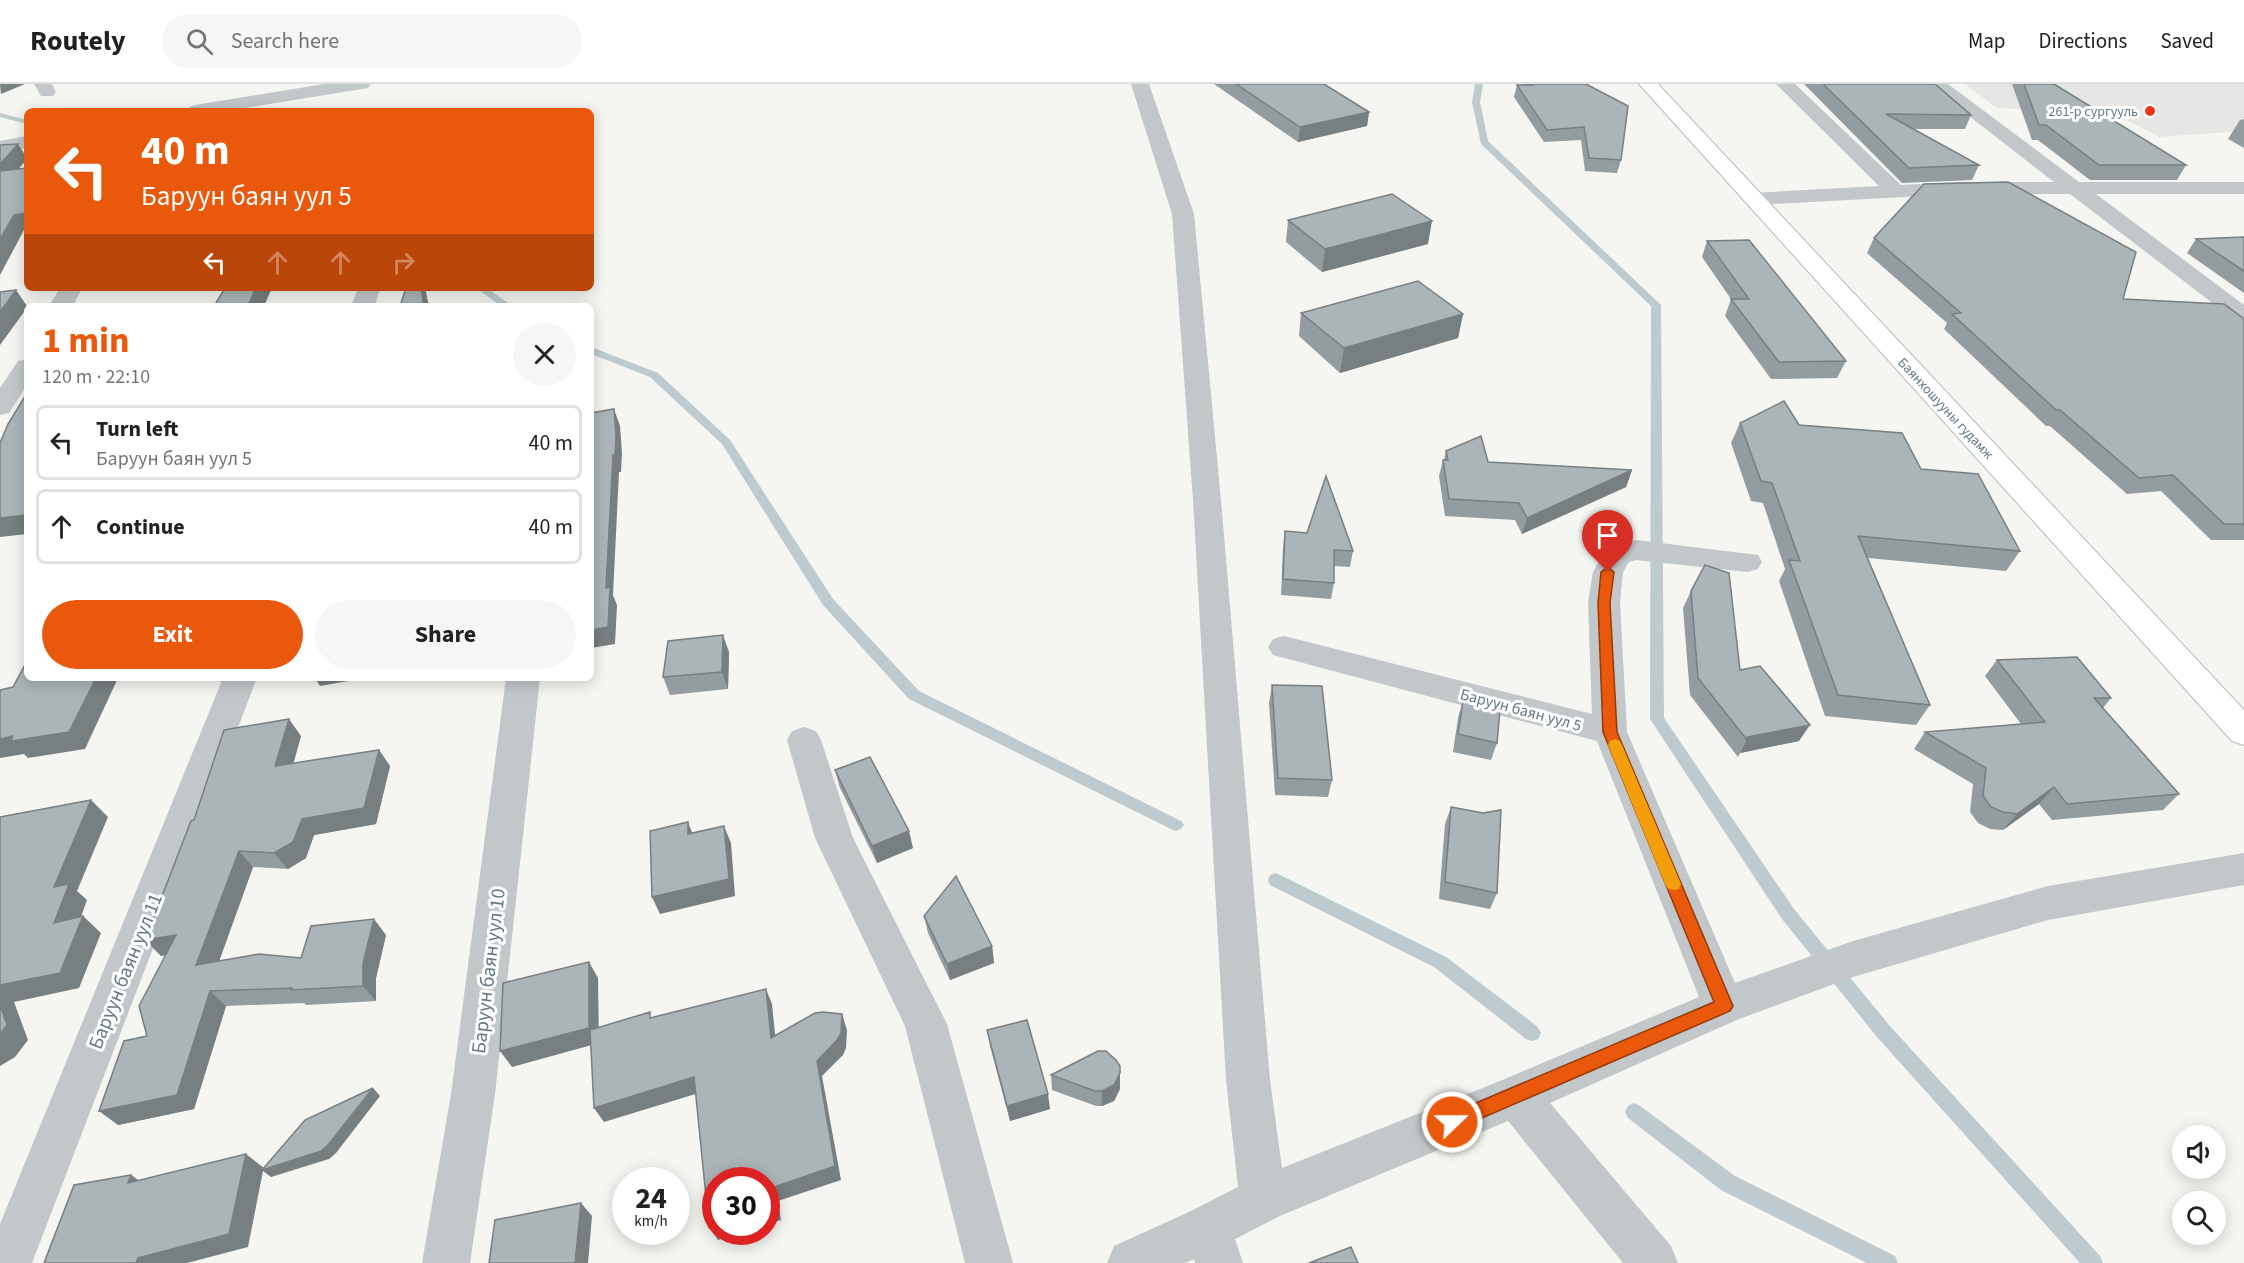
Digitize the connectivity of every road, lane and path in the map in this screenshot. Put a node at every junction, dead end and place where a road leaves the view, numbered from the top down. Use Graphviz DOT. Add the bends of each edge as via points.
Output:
graph roads {
  1 [pos="362,84"];
  2 [pos="1140,84"];
  3 [pos="1648,84"];
  4 [pos="1785,84"];
  5 [pos="1936,84"];
  6 [pos="289,89"];
  7 [pos="208,108"];
  8 [pos="24,143"];
  9 [pos="0,147"];
  10 [pos="2243,187"];
  11 [pos="2073,188"];
  12 [pos="1896,192"];
  13 [pos="1753,199"];
  14 [pos="2244,316"];
  15 [pos="24,371"];
  16 [pos="0,407"];
  17 [pos="1747,562"];
  18 [pos="1284,647"];
  19 [pos="239,681"];
  20 [pos="523,681"];
  21 [pos="1610,732"];
  22 [pos="2244,732"];
  23 [pos="804,740"];
  24 [pos="2244,869"];
  25 [pos="1724,1006"];
  26 [pos="1516,1096"];
  27 [pos="1263,1199"];
  28 [pos="1214,1245"];
  29 [pos="8,1263"];
  30 [pos="446,1263"];
  31 [pos="990,1263"];
  32 [pos="1131,1263"];
  33 [pos="1654,1263"];
  1 -- 6 [label="street"];
  2 -- 27 [label="street" via="1183,214 1248,1080"];
  3 -- 13 [label="main road, Баянхошууны гудамж"];
  4 -- 12 [label="street"];
  5 -- 11 [label="street"];
  6 -- 7 [label="street"];
  8 -- 9 [label="street"];
  10 -- 11 [label="street"];
  11 -- 12 [label="street"];
  11 -- 14 [label="street"];
  12 -- 13 [label="street"];
  13 -- 22 [label="main road, Баянхошууны гудамж"];
  15 -- 16 [label="street"];
  17 -- 21 [label="street" via="1636,550 1617,555 1608,572 1604,603"];
  18 -- 21 [label="street, Баруун баян уул 5"];
  19 -- 29 [label="street, Баруун баян уул 11"];
  20 -- 30 [label="street, Баруун баян уул 10" via="473,1094"];
  21 -- 25 [label="street"];
  23 -- 31 [label="street" via="834,838 926,1024"];
  24 -- 25 [label="street" via="2048,903 1853,958"];
  25 -- 26 [label="street"];
  26 -- 27 [label="street"];
  26 -- 33 [label="street"];
  27 -- 28 [label="street"];
  28 -- 32 [label="street"];
}
